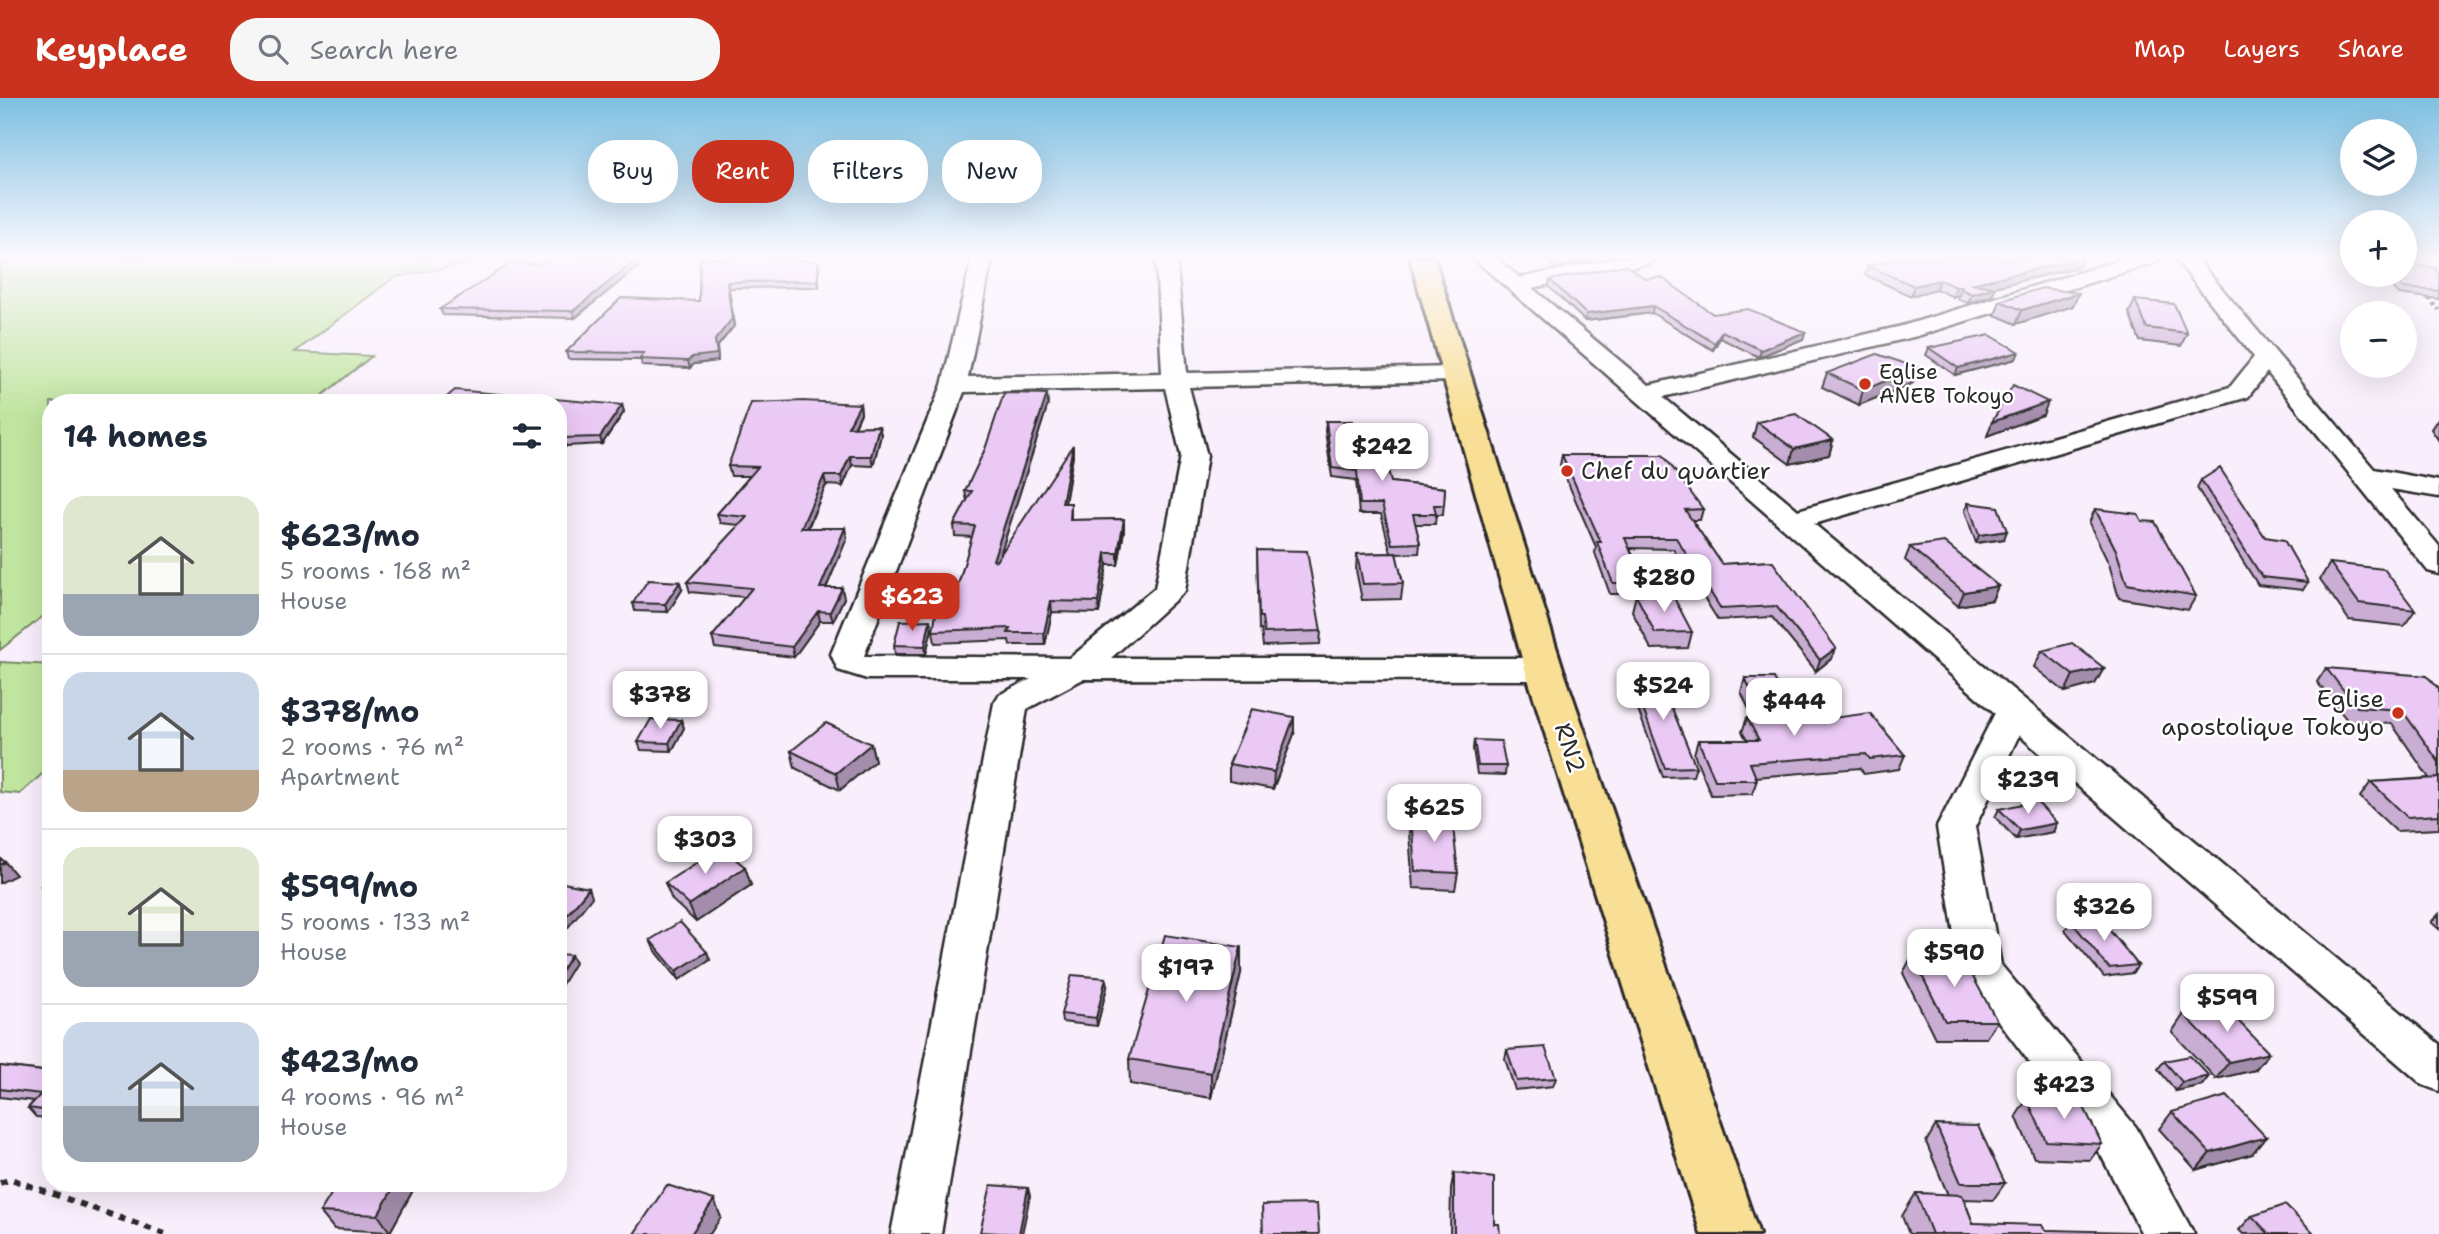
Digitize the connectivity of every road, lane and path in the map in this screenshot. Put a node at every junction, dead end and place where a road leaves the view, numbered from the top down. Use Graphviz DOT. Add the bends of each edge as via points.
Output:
graph roads {
  1 [pos="970,311"];
  2 [pos="1170,311"];
  3 [pos="1437,311"];
  4 [pos="1547,311"];
  5 [pos="1975,311"];
  6 [pos="2229,311"];
  7 [pos="2267,356"];
  8 [pos="1455,374"];
  9 [pos="1175,379"];
  10 [pos="954,385"];
  11 [pos="1644,394"];
  12 [pos="2366,477"];
  13 [pos="2439,489"];
  14 [pos="1792,521"];
  15 [pos="2439,565"];
  16 [pos="1080,667"];
  17 [pos="1544,669"];
  18 [pos="2013,712"];
  19 [pos="2439,1071"];
  20 [pos="0,1183"];
  21 [pos="42,1190"];
  22 [pos="48,1192"];
  23 [pos="165,1234"];
  24 [pos="916,1234"];
  25 [pos="1730,1234"];
  26 [pos="2169,1234"];
  1 -- 10 [label="street"];
  2 -- 9 [label="street"];
  3 -- 8 [label="main road, RN2"];
  4 -- 11 [label="street"];
  5 -- 11 [label="street"];
  6 -- 7 [label="street"];
  7 -- 12 [label="street"];
  7 -- 14 [label="street" via="2239,392"];
  8 -- 9 [label="street"];
  8 -- 17 [label="main road, RN2"];
  9 -- 10 [label="street"];
  9 -- 16 [label="street" via="1194,456 1170,591"];
  10 -- 16 [label="street" via="847,654 850,663 867,668"];
  11 -- 14 [label="street"];
  12 -- 13 [label="street"];
  12 -- 15 [label="street"];
  14 -- 18 [label="street"];
  16 -- 17 [label="street"];
  16 -- 24 [label="street" via="1011,703"];
  17 -- 25 [label="main road, RN2"];
  18 -- 19 [label="street"];
  18 -- 26 [label="street" via="1955,827 1981,971 2119,1142"];
  20 -- 21 [label="path" via="12,1179"];
  22 -- 23 [label="path"];
}
